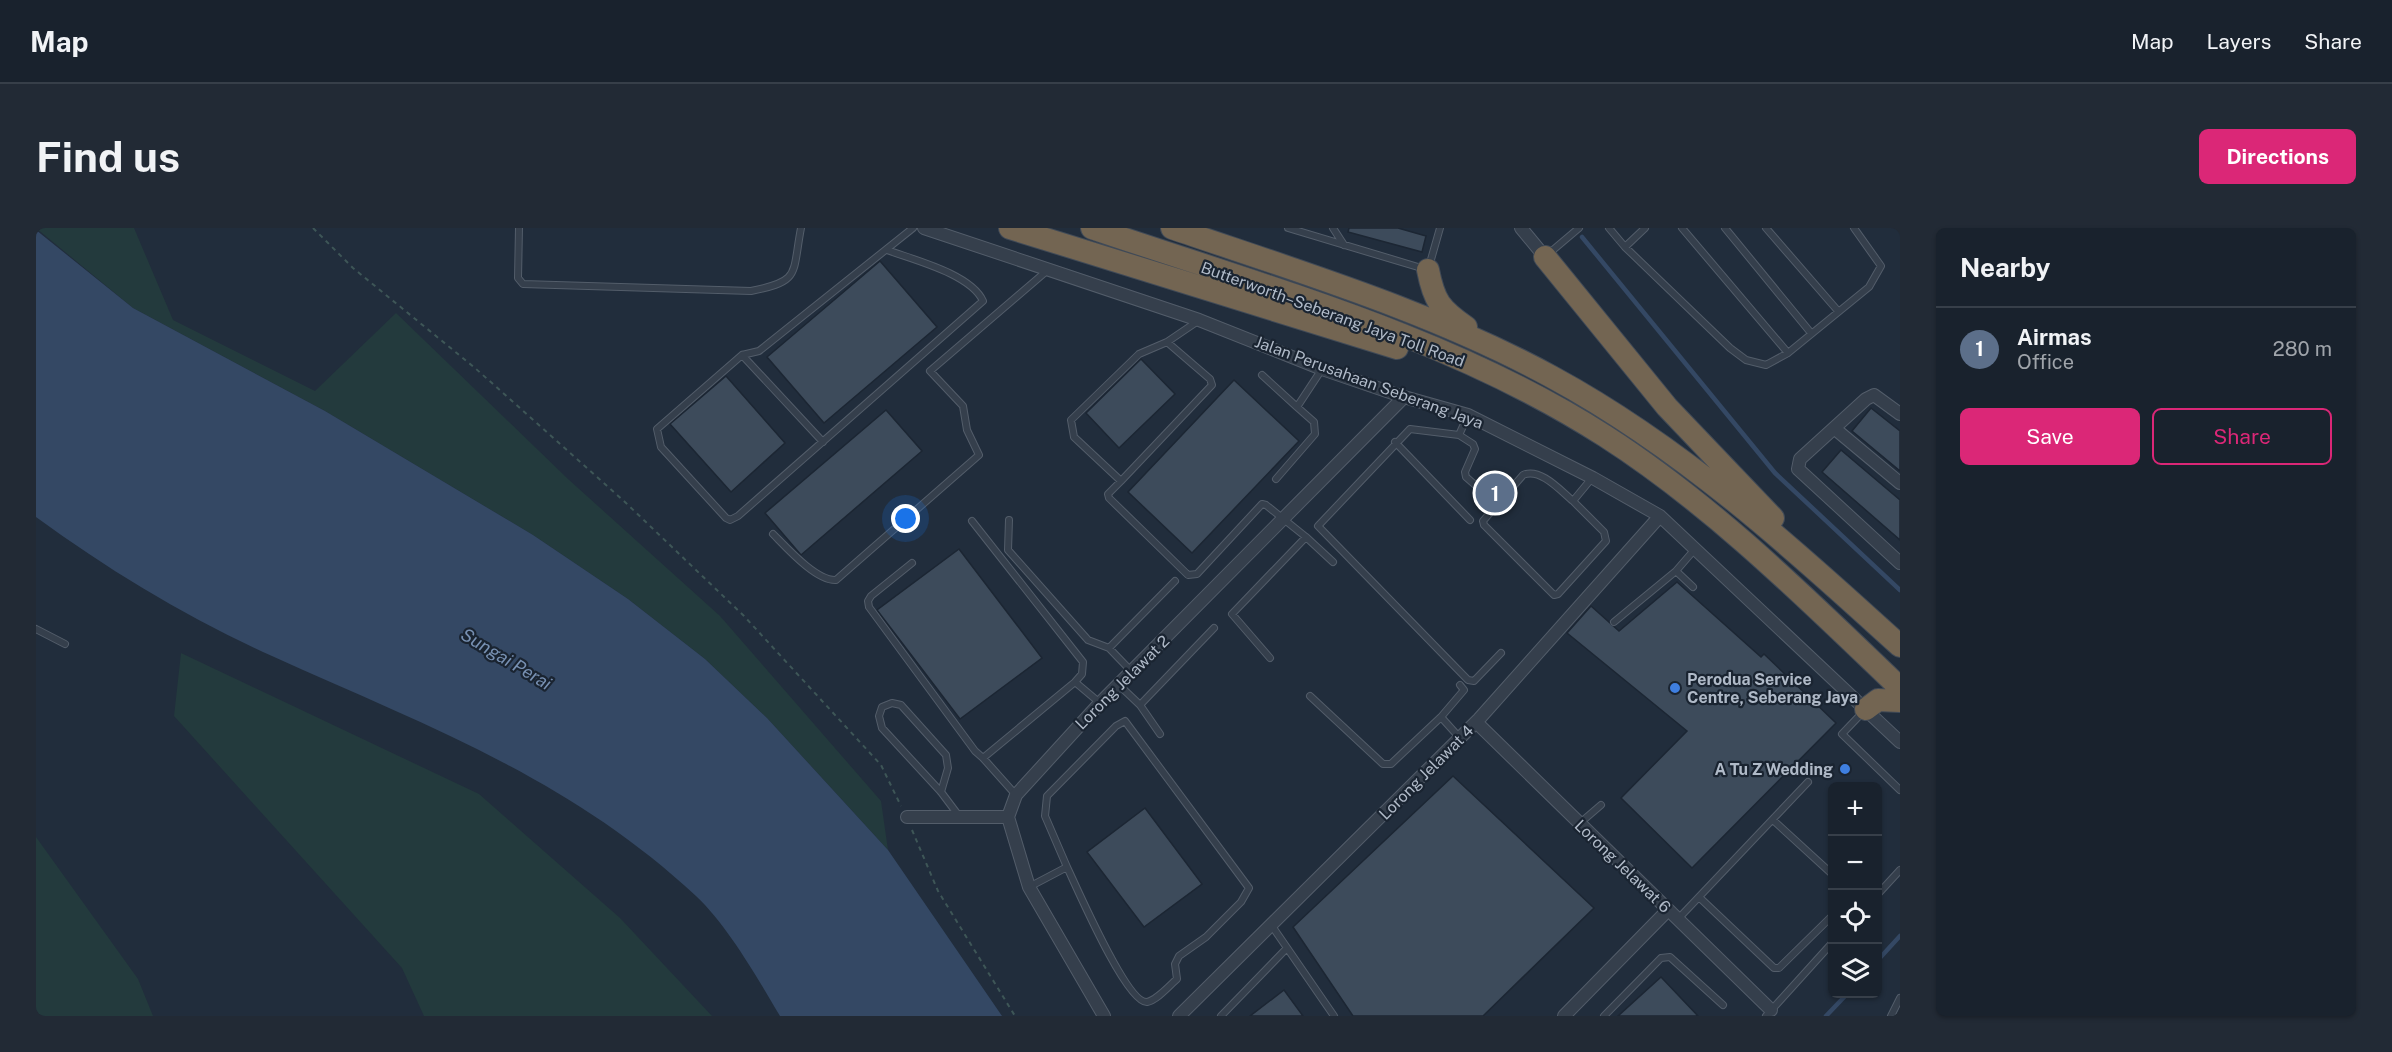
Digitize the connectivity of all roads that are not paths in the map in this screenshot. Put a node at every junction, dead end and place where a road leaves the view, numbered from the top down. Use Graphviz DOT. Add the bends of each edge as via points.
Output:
graph roads {
  1 [pos="519,228"];
  2 [pos="801,228"];
  3 [pos="913,228"];
  4 [pos="924,228"];
  5 [pos="1011,228"];
  6 [pos="1092,228"];
  7 [pos="1172,228"];
  8 [pos="1333,228"];
  9 [pos="1440,228"];
  10 [pos="1521,228"];
  11 [pos="1579,228"];
  12 [pos="1609,228"];
  13 [pos="1645,228"];
  14 [pos="1682,228"];
  15 [pos="1725,228"];
  16 [pos="1766,228"];
  17 [pos="1854,228"];
  18 [pos="1292,229"];
  19 [pos="1344,246"];
  20 [pos="1625,247"];
  21 [pos="887,250"];
  22 [pos="1545,257"];
  23 [pos="1050,268"];
  24 [pos="1428,270"];
  25 [pos="1838,311"];
  26 [pos="1199,320"];
  27 [pos="1811,333"];
  28 [pos="1167,342"];
  29 [pos="1496,349"];
  30 [pos="1788,353"];
  31 [pos="742,355"];
  32 [pos="1322,369"];
  33 [pos="1488,372"];
  34 [pos="1262,375"];
  35 [pos="1404,397"];
  36 [pos="1297,407"];
  37 [pos="1900,414"];
  38 [pos="1468,415"];
  39 [pos="1834,428"];
  40 [pos="1459,435"];
  41 [pos="823,442"];
  42 [pos="1395,442"];
  43 [pos="1593,478"];
  44 [pos="1276,479"];
  45 [pos="1121,481"];
  46 [pos="1900,483"];
  47 [pos="1573,501"];
  48 [pos="1497,504"];
  49 [pos="1660,516"];
  50 [pos="1284,519"];
  51 [pos="1009,520"];
  52 [pos="1470,520"];
  53 [pos="972,521"];
  54 [pos="773,534"];
  55 [pos="1306,537"];
  56 [pos="1696,549"];
  57 [pos="1333,562"];
  58 [pos="912,563"];
  59 [pos="1900,563"];
  60 [pos="1676,571"];
  61 [pos="1175,581"];
  62 [pos="1832,584"];
  63 [pos="1693,587"];
  64 [pos="1614,622"];
  65 [pos="1214,628"];
  66 [pos="36,629"];
  67 [pos="65,644"];
  68 [pos="1900,646"];
  69 [pos="1109,648"];
  70 [pos="1501,653"];
  71 [pos="1270,658"];
  72 [pos="1132,672"];
  73 [pos="1075,682"];
  74 [pos="1460,685"];
  75 [pos="1120,686"];
  76 [pos="1900,688"];
  77 [pos="1310,696"];
  78 [pos="1900,701"];
  79 [pos="1100,703"];
  80 [pos="1140,705"];
  81 [pos="1866,709"];
  82 [pos="1441,717"];
  83 [pos="1476,722"];
  84 [pos="1160,734"];
  85 [pos="1459,737"];
  86 [pos="1900,742"];
  87 [pos="983,758"];
  88 [pos="1808,782"];
  89 [pos="1900,790"];
  90 [pos="941,792"];
  91 [pos="1016,795"];
  92 [pos="1601,806"];
  93 [pos="907,817"];
  94 [pos="962,818"];
  95 [pos="1008,818"];
  96 [pos="1773,820"];
  97 [pos="1580,823"];
  98 [pos="1067,867"];
  99 [pos="1828,870"];
  100 [pos="1900,870"];
  101 [pos="1029,887"];
  102 [pos="1882,890"];
  103 [pos="1700,898"];
  104 [pos="1668,910"];
  105 [pos="1677,919"];
  106 [pos="1828,920"];
  107 [pos="1272,926"];
  108 [pos="1287,948"];
  109 [pos="1828,949"];
  110 [pos="1900,998"];
  111 [pos="1724,1005"];
  112 [pos="1769,1013"];
  113 [pos="1104,1016"];
  114 [pos="1179,1016"];
  115 [pos="1221,1016"];
  116 [pos="1334,1016"];
  117 [pos="1564,1016"];
  118 [pos="1604,1016"];
  119 [pos="1891,1016"];
  1 -- 2 [label="lane" via="518,278 523,284 751,291 782,285 792,276"];
  3 -- 21 [label="lane"];
  4 -- 23 [label="street, Jalan Perusahaan Seberang Jaya"];
  5 -- 33 [label="highway" via="1371,341"];
  6 -- 33 [label="highway, Butterworth–Seberang Jaya Toll Road" via="1294,296"];
  7 -- 29 [label="highway, Butterworth–Seberang Jaya Toll Road" via="1416,315"];
  8 -- 19 [label="lane"];
  9 -- 24 [label="lane"];
  10 -- 22 [label="street"];
  11 -- 22 [label="lane"];
  12 -- 20 [label="lane"];
  13 -- 20 [label="lane"];
  14 -- 30 [label="lane"];
  15 -- 27 [label="lane"];
  16 -- 25 [label="lane"];
  17 -- 25 [label="lane" via="1881,266 1869,287"];
  18 -- 19 [label="lane"];
  19 -- 24 [label="lane"];
  20 -- 30 [label="lane" via="1746,360 1766,365"];
  21 -- 31 [label="lane" via="759,351"];
  21 -- 41 [label="lane" via="959,277 979,291 983,301"];
  22 -- 62 [label="highway" via="1667,407"];
  23 -- 26 [label="street, Jalan Perusahaan Seberang Jaya"];
  23 -- 54 [label="lane" via="930,371 963,406 967,430 979,455 836,580 826,579 798,559"];
  24 -- 29 [label="highway" via="1433,296 1446,312"];
  25 -- 27 [label="lane"];
  26 -- 28 [label="lane"];
  26 -- 32 [label="street, Jalan Perusahaan Seberang Jaya"];
  27 -- 30 [label="lane"];
  28 -- 45 [label="lane" via="1212,385"];
  28 -- 45 [label="lane" via="1139,354 1071,420 1074,437"];
  29 -- 62 [label="highway, Butterworth–Seberang Jaya Toll Road" via="1616,415 1716,487"];
  31 -- 41 [label="lane"];
  31 -- 41 [label="lane" via="657,429 662,447 726,518 738,516"];
  32 -- 35 [label="street, Jalan Perusahaan Seberang Jaya"];
  32 -- 36 [label="lane"];
  33 -- 76 [label="highway, Butterworth–Seberang Jaya Toll Road" via="1604,436 1667,479 1788,580"];
  34 -- 36 [label="lane"];
  35 -- 38 [label="street, Jalan Perusahaan Seberang Jaya"];
  35 -- 50 [label="street, Lorong Jelawat 2"];
  36 -- 44 [label="lane" via="1314,422 1315,434"];
  37 -- 39 [label="street" via="1874,395"];
  38 -- 40 [label="lane"];
  38 -- 43 [label="street, Jalan Perusahaan Seberang Jaya"];
  39 -- 46 [label="street"];
  39 -- 59 [label="street" via="1800,459 1798,469"];
  40 -- 42 [label="lane" via="1410,429"];
  40 -- 48 [label="lane" via="1475,449 1466,477"];
  42 -- 52 [label="lane"];
  42 -- 70 [label="lane" via="1317,526 1468,680 1474,681"];
  43 -- 47 [label="lane"];
  43 -- 49 [label="street, Jalan Perusahaan Seberang Jaya"];
  45 -- 50 [label="lane" via="1108,494 1109,498 1192,576 1262,504"];
  47 -- 48 [label="lane" via="1538,473 1529,472"];
  47 -- 48 [label="lane" via="1604,532 1606,541 1554,595 1484,525 1486,516"];
  49 -- 56 [label="street, Jalan Perusahaan Seberang Jaya"];
  49 -- 83 [label="street, Lorong Jelawat 4"];
  50 -- 55 [label="lane"];
  50 -- 72 [label="street, Lorong Jelawat 2"];
  51 -- 69 [label="lane" via="1008,550 1088,640"];
  53 -- 73 [label="lane" via="1083,662 1082,674"];
  55 -- 57 [label="lane"];
  55 -- 71 [label="lane" via="1232,614"];
  56 -- 60 [label="lane"];
  56 -- 81 [label="street, Jalan Perusahaan Seberang Jaya"];
  58 -- 87 [label="lane" via="871,596 869,607"];
  60 -- 63 [label="lane"];
  60 -- 64 [label="lane"];
  61 -- 69 [label="lane"];
  62 -- 68 [label="highway, Butterworth–Seberang Jaya Toll Road"];
  65 -- 80 [label="lane"];
  66 -- 67 [label="lane"];
  69 -- 72 [label="lane"];
  72 -- 75 [label="street, Lorong Jelawat 2"];
  73 -- 79 [label="lane"];
  73 -- 87 [label="lane"];
  74 -- 82 [label="lane" via="1463,695"];
  75 -- 79 [label="street, Lorong Jelawat 2"];
  75 -- 80 [label="lane"];
  77 -- 82 [label="lane" via="1383,764 1391,764"];
  78 -- 81 [label="highway" via="1878,700"];
  79 -- 91 [label="street, Lorong Jelawat 2"];
  80 -- 84 [label="lane"];
  81 -- 86 [label="street, Jalan Perusahaan Seberang Jaya"];
  81 -- 89 [label="lane" via="1842,734"];
  82 -- 85 [label="lane"];
  83 -- 85 [label="street, Lorong Jelawat 4"];
  83 -- 97 [label="street, Lorong Jelawat 6"];
  85 -- 107 [label="street, Lorong Jelawat 4"];
  87 -- 91 [label="lane"];
  88 -- 96 [label="lane"];
  90 -- 90 [label="lane" via="882,728 882,707 901,705 946,755 948,768"];
  90 -- 94 [label="lane"];
  91 -- 95 [label="street, Lorong Jelawat 2"];
  92 -- 97 [label="lane"];
  93 -- 94 [label="street"];
  94 -- 95 [label="street"];
  95 -- 101 [label="street"];
  96 -- 99 [label="lane"];
  96 -- 103 [label="lane"];
  97 -- 104 [label="street, Lorong Jelawat 6"];
  98 -- 98 [label="lane" via="1045,816 1047,796 1125,721 1249,888 1241,902 1206,937 1179,956 1174,964 1177,979 1146,1002 1138,1000 1124,981"];
  98 -- 101 [label="lane"];
  100 -- 102 [label="lane"];
  101 -- 113 [label="street"];
  103 -- 105 [label="lane"];
  103 -- 106 [label="lane" via="1779,969"];
  104 -- 105 [label="street, Lorong Jelawat 6"];
  104 -- 117 [label="street"];
  105 -- 112 [label="street, Lorong Jelawat 6"];
  107 -- 108 [label="lane"];
  107 -- 114 [label="street, Lorong Jelawat 4"];
  108 -- 115 [label="lane"];
  108 -- 116 [label="lane"];
  109 -- 112 [label="lane"];
  110 -- 119 [label="lane"];
  111 -- 118 [label="lane" via="1670,957 1661,958"];
}
